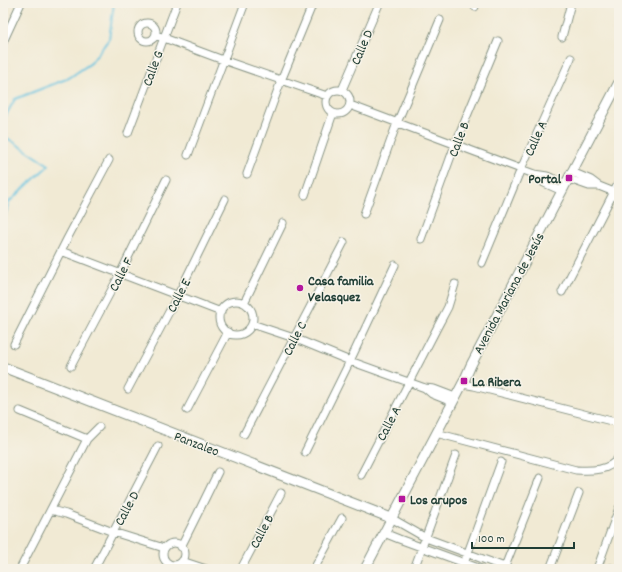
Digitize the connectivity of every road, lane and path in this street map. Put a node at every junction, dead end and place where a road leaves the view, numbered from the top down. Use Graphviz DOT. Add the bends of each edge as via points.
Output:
graph roads {
  1 [pos="21,3"];
  2 [pos="177,3"];
  3 [pos="245,3"];
  4 [pos="313,3"];
  5 [pos="571,3"];
  6 [pos="379,4"];
  7 [pos="440,20"];
  8 [pos="156,35"];
  9 [pos="164,37"];
  10 [pos="562,37"];
  11 [pos="498,40"];
  12 [pos="3,42"];
  13 [pos="570,58"];
  14 [pos="223,60"];
  15 [pos="281,81"];
  16 [pos="619,82"];
  17 [pos="342,90"];
  18 [pos="328,96"];
  19 [pos="350,105"];
  20 [pos="333,113"];
  21 [pos="397,123"];
  22 [pos="128,133"];
  23 [pos="455,145"];
  24 [pos="188,155"];
  25 [pos="109,160"];
  26 [pos="521,169"];
  27 [pos="247,174"];
  28 [pos="166,180"];
  29 [pos="567,182"];
  30 [pos="619,182"];
  31 [pos="616,193"];
  32 [pos="305,195"];
  33 [pos="225,200"];
  34 [pos="364,214"];
  35 [pos="283,224"];
  36 [pos="421,238"];
  37 [pos="344,242"];
  38 [pos="61,251"];
  39 [pos="482,263"];
  40 [pos="395,266"];
  41 [pos="120,274"];
  42 [pos="455,284"];
  43 [pos="562,292"];
  44 [pos="178,295"];
  45 [pos="244,302"];
  46 [pos="221,312"];
  47 [pos="252,324"];
  48 [pos="228,332"];
  49 [pos="294,338"];
  50 [pos="14,344"];
  51 [pos="350,361"];
  52 [pos="71,366"];
  53 [pos="3,367"];
  54 [pos="410,382"];
  55 [pos="462,384"];
  56 [pos="128,389"];
  57 [pos="454,399"];
  58 [pos="187,410"];
  59 [pos="20,411"];
  60 [pos="619,423"];
  61 [pos="99,427"];
  62 [pos="436,432"];
  63 [pos="244,434"];
  64 [pos="87,439"];
  65 [pos="158,446"];
  66 [pos="305,452"];
  67 [pos="456,455"];
  68 [pos="619,457"];
  69 [pos="501,462"];
  70 [pos="218,472"];
  71 [pos="361,475"];
  72 [pos="540,478"];
  73 [pos="281,493"];
  74 [pos="579,493"];
  75 [pos="619,508"];
  76 [pos="51,510"];
  77 [pos="342,518"];
  78 [pos="391,518"];
  79 [pos="113,532"];
  80 [pos="384,533"];
  81 [pos="426,538"];
  82 [pos="182,547"];
  83 [pos="164,548"];
  84 [pos="422,548"];
  85 [pos="467,554"];
  86 [pos="182,561"];
  87 [pos="463,566"];
  88 [pos="169,567"];
  89 [pos="507,568"];
  90 [pos="20,569"];
  91 [pos="94,569"];
  92 [pos="206,569"];
  93 [pos="241,569"];
  94 [pos="314,569"];
  95 [pos="365,569"];
  96 [pos="414,569"];
  97 [pos="481,569"];
  98 [pos="550,569"];
  99 [pos="596,569"];
  1 -- 12 [label="street"];
  2 -- 9 [label="street, Calle G"];
  3 -- 14 [label="street"];
  4 -- 15 [label="street"];
  5 -- 10 [label="street"];
  6 -- 17 [label="street, Calle D"];
  7 -- 21 [label="street"];
  8 -- 9 [label="street"];
  9 -- 14 [label="street"];
  9 -- 22 [label="street, Calle G"];
  11 -- 23 [label="street, Calle B"];
  13 -- 26 [label="street, Calle A"];
  14 -- 15 [label="street"];
  14 -- 24 [label="street"];
  15 -- 18 [label="street"];
  15 -- 27 [label="street"];
  16 -- 29 [label="street, Avenida Mariana de Jesús"];
  17 -- 18 [label="street" via="332,91"];
  17 -- 19 [label="street" via="350,98"];
  18 -- 20 [label="street" via="328,108"];
  19 -- 20 [label="street" via="344,113"];
  19 -- 21 [label="street"];
  20 -- 32 [label="street"];
  21 -- 23 [label="street"];
  21 -- 34 [label="street"];
  23 -- 26 [label="street"];
  23 -- 36 [label="street, Calle B"];
  25 -- 38 [label="street"];
  26 -- 29 [label="street"];
  26 -- 39 [label="street, Calle A"];
  28 -- 41 [label="street, Calle F"];
  29 -- 31 [label="street" via="590,183"];
  29 -- 55 [label="street, Avenida Mariana de Jesús"];
  30 -- 31 [label="street"];
  31 -- 43 [label="street"];
  33 -- 44 [label="street, Calle E"];
  35 -- 45 [label="street"];
  37 -- 49 [label="street, Calle C"];
  38 -- 41 [label="street"];
  38 -- 50 [label="street"];
  40 -- 51 [label="street"];
  41 -- 44 [label="street"];
  41 -- 52 [label="street, Calle F"];
  42 -- 54 [label="street, Calle A" via="448,307"];
  44 -- 46 [label="street"];
  44 -- 56 [label="street, Calle E"];
  45 -- 46 [label="street" via="229,302"];
  45 -- 47 [label="street" via="253,314"];
  46 -- 48 [label="street" via="220,323"];
  47 -- 48 [label="street" via="242,333"];
  47 -- 49 [label="street"];
  48 -- 58 [label="street"];
  49 -- 51 [label="street"];
  49 -- 63 [label="street, Calle C"];
  51 -- 54 [label="street"];
  51 -- 66 [label="street"];
  53 -- 78 [label="street, Panzaleo"];
  54 -- 57 [label="street" via="434,389"];
  54 -- 71 [label="street, Calle A"];
  55 -- 57 [label="street, Avenida Mariana de Jesús"];
  55 -- 60 [label="street"];
  57 -- 62 [label="street, Avenida Mariana de Jesús"];
  59 -- 64 [label="street"];
  61 -- 64 [label="street"];
  62 -- 68 [label="street" via="576,470 599,470 614,464"];
  62 -- 78 [label="street, Avenida Mariana de Jesús"];
  64 -- 76 [label="street"];
  65 -- 79 [label="street, Calle D"];
  67 -- 81 [label="street"];
  69 -- 85 [label="street"];
  70 -- 82 [label="street"];
  72 -- 89 [label="street"];
  73 -- 93 [label="street, Calle B"];
  74 -- 98 [label="street"];
  75 -- 99 [label="street"];
  76 -- 79 [label="street"];
  76 -- 90 [label="street"];
  77 -- 94 [label="street"];
  78 -- 80 [label="street, Avenida Mariana de Jesús"];
  78 -- 81 [label="street"];
  79 -- 83 [label="street"];
  79 -- 91 [label="street, Calle D"];
  80 -- 84 [label="street"];
  80 -- 95 [label="street, Avenida Mariana de Jesús"];
  81 -- 84 [label="street"];
  81 -- 85 [label="street"];
  82 -- 83 [label="street" via="172,544"];
  82 -- 86 [label="street"];
  83 -- 88 [label="street" via="163,558"];
  84 -- 87 [label="street"];
  84 -- 96 [label="street"];
  85 -- 87 [label="street"];
  85 -- 89 [label="street"];
  86 -- 88 [label="street"];
  86 -- 92 [label="street"];
  87 -- 97 [label="street"];
}
